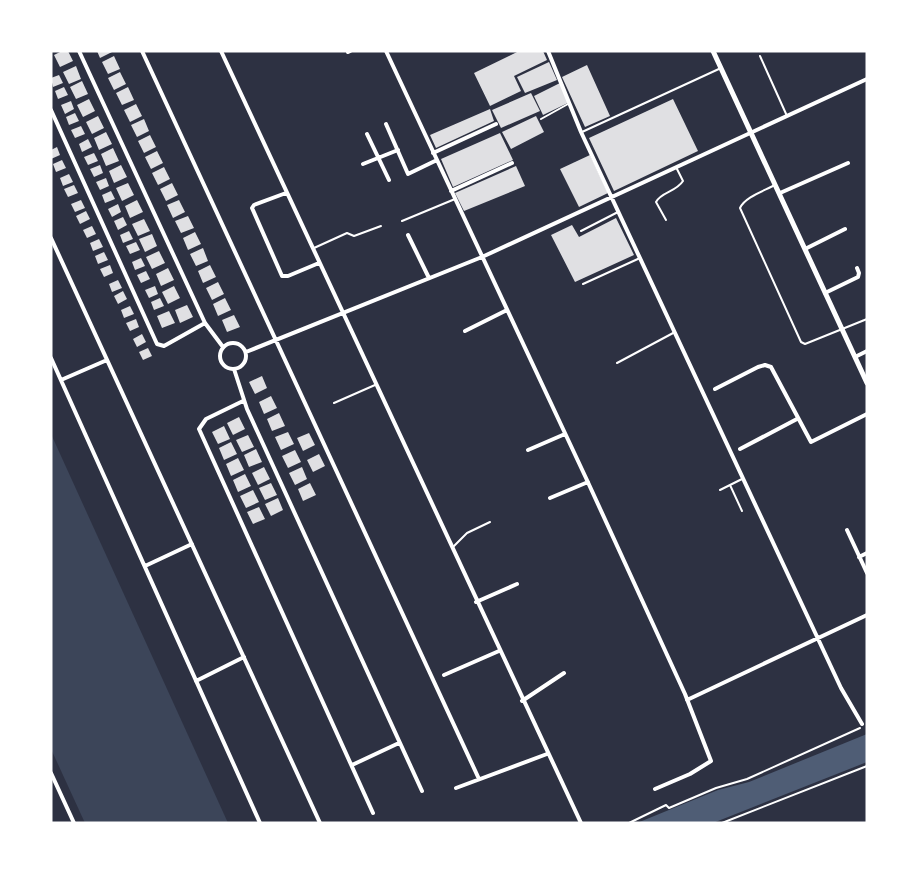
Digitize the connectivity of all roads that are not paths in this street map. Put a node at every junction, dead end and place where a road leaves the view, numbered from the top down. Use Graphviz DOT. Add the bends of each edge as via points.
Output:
graph roads {
  1 [pos="79,51"];
  2 [pos="142,51"];
  3 [pos="221,51"];
  4 [pos="386,51"];
  5 [pos="548,51"];
  6 [pos="713,51"];
  7 [pos="760,56"];
  8 [pos="721,68"];
  9 [pos="867,80"];
  10 [pos="570,103"];
  11 [pos="51,110"];
  12 [pos="787,116"];
  13 [pos="541,119"];
  14 [pos="386,124"];
  15 [pos="496,124"];
  16 [pos="581,132"];
  17 [pos="752,132"];
  18 [pos="368,134"];
  19 [pos="398,150"];
  20 [pos="433,153"];
  21 [pos="379,158"];
  22 [pos="437,160"];
  23 [pos="512,163"];
  24 [pos="848,163"];
  25 [pos="363,164"];
  26 [pos="676,167"];
  27 [pos="389,180"];
  28 [pos="776,185"];
  29 [pos="451,191"];
  30 [pos="286,193"];
  31 [pos="780,193"];
  32 [pos="612,197"];
  33 [pos="455,199"];
  34 [pos="618,212"];
  35 [pos="666,220"];
  36 [pos="402,221"];
  37 [pos="381,226"];
  38 [pos="845,229"];
  39 [pos="581,231"];
  40 [pos="408,235"];
  41 [pos="51,238"];
  42 [pos="805,248"];
  43 [pos="312,250"];
  44 [pos="482,257"];
  45 [pos="640,258"];
  46 [pos="319,264"];
  47 [pos="857,268"];
  48 [pos="429,278"];
  49 [pos="583,284"];
  50 [pos="825,293"];
  51 [pos="507,310"];
  52 [pos="342,314"];
  53 [pos="867,319"];
  54 [pos="204,322"];
  55 [pos="465,331"];
  56 [pos="843,331"];
  57 [pos="675,332"];
  58 [pos="278,340"];
  59 [pos="223,346"];
  60 [pos="867,351"];
  61 [pos="246,352"];
  62 [pos="855,357"];
  63 [pos="51,358"];
  64 [pos="107,360"];
  65 [pos="617,363"];
  66 [pos="234,369"];
  67 [pos="61,380"];
  68 [pos="867,384"];
  69 [pos="375,385"];
  70 [pos="715,389"];
  71 [pos="244,401"];
  72 [pos="334,404"];
  73 [pos="867,414"];
  74 [pos="797,419"];
  75 [pos="565,434"];
  76 [pos="740,449"];
  77 [pos="528,450"];
  78 [pos="744,478"];
  79 [pos="588,482"];
  80 [pos="730,485"];
  81 [pos="720,490"];
  82 [pos="550,498"];
  83 [pos="742,511"];
  84 [pos="490,522"];
  85 [pos="847,530"];
  86 [pos="192,544"];
  87 [pos="451,549"];
  88 [pos="867,553"];
  89 [pos="859,557"];
  90 [pos="145,566"];
  91 [pos="867,573"];
  92 [pos="517,584"];
  93 [pos="476,602"];
  94 [pos="867,615"];
  95 [pos="819,637"];
  96 [pos="499,651"];
  97 [pos="244,657"];
  98 [pos="564,673"];
  99 [pos="444,675"];
  100 [pos="196,681"];
  101 [pos="687,700"];
  102 [pos="522,701"];
  103 [pos="862,724"];
  104 [pos="399,742"];
  105 [pos="547,754"];
  106 [pos="352,765"];
  107 [pos="51,772"];
  108 [pos="479,779"];
  109 [pos="456,788"];
  110 [pos="655,789"];
  111 [pos="422,791"];
  112 [pos="373,813"];
  113 [pos="74,823"];
  114 [pos="260,823"];
  115 [pos="320,823"];
  116 [pos="581,823"];
  1 -- 54 [label="street"];
  2 -- 58 [label="street"];
  3 -- 30 [label="street"];
  4 -- 20 [label="street"];
  5 -- 10 [label="street"];
  6 -- 8 [label="street"];
  7 -- 12 [label="lane"];
  8 -- 16 [label="lane"];
  8 -- 17 [label="street"];
  9 -- 12 [label="street"];
  10 -- 13 [label="lane"];
  10 -- 16 [label="street"];
  11 -- 54 [label="street" via="157,344 164,346"];
  12 -- 17 [label="street"];
  14 -- 19 [label="street"];
  15 -- 20 [label="street"];
  16 -- 32 [label="street"];
  17 -- 26 [label="street"];
  17 -- 28 [label="street"];
  18 -- 21 [label="street"];
  19 -- 21 [label="street"];
  19 -- 22 [label="street" via="408,174"];
  20 -- 22 [label="street"];
  21 -- 25 [label="street"];
  21 -- 27 [label="street"];
  22 -- 29 [label="street"];
  23 -- 29 [label="street"];
  24 -- 31 [label="street"];
  26 -- 32 [label="street"];
  26 -- 35 [label="lane" via="683,181 680,186 658,197 656,202"];
  28 -- 31 [label="street"];
  28 -- 56 [label="lane" via="752,197 740,208 801,342 805,344"];
  29 -- 33 [label="street"];
  30 -- 43 [label="street"];
  30 -- 46 [label="street" via="252,208 282,276"];
  31 -- 42 [label="street"];
  32 -- 34 [label="street"];
  32 -- 44 [label="street"];
  33 -- 36 [label="lane"];
  33 -- 44 [label="street"];
  34 -- 39 [label="lane"];
  34 -- 45 [label="street"];
  37 -- 43 [label="lane" via="354,236 347,233"];
  38 -- 42 [label="street"];
  40 -- 48 [label="street"];
  41 -- 64 [label="street"];
  42 -- 50 [label="street"];
  43 -- 46 [label="street"];
  44 -- 48 [label="street"];
  44 -- 51 [label="street"];
  45 -- 49 [label="lane"];
  45 -- 57 [label="street"];
  46 -- 52 [label="street"];
  47 -- 50 [label="street" via="858,276"];
  48 -- 52 [label="street"];
  50 -- 56 [label="street"];
  51 -- 55 [label="street"];
  51 -- 75 [label="street"];
  52 -- 58 [label="street"];
  52 -- 69 [label="street"];
  53 -- 56 [label="lane"];
  54 -- 59 [label="street"];
  56 -- 62 [label="street"];
  57 -- 65 [label="lane"];
  57 -- 78 [label="street"];
  58 -- 61 [label="street"];
  58 -- 108 [label="street"];
  59 -- 61 [label="street" via="236,343"];
  59 -- 66 [label="street" via="221,361 224,366"];
  60 -- 62 [label="street"];
  61 -- 66 [label="street" via="245,362"];
  62 -- 68 [label="street"];
  63 -- 67 [label="street"];
  64 -- 67 [label="street"];
  64 -- 86 [label="street"];
  66 -- 71 [label="street"];
  67 -- 90 [label="street"];
  69 -- 72 [label="lane"];
  69 -- 87 [label="street"];
  70 -- 74 [label="street" via="765,365 770,367"];
  71 -- 104 [label="street"];
  71 -- 106 [label="street" via="206,418 199,429"];
  73 -- 74 [label="street" via="811,442"];
  74 -- 76 [label="street"];
  75 -- 77 [label="street"];
  75 -- 79 [label="street"];
  78 -- 80 [label="lane"];
  78 -- 95 [label="street"];
  79 -- 82 [label="street"];
  79 -- 101 [label="street"];
  80 -- 81 [label="lane"];
  80 -- 83 [label="lane"];
  84 -- 87 [label="lane" via="468,533"];
  85 -- 89 [label="street"];
  86 -- 90 [label="street"];
  86 -- 97 [label="street"];
  87 -- 93 [label="street"];
  88 -- 89 [label="street"];
  89 -- 91 [label="street"];
  90 -- 100 [label="street"];
  92 -- 93 [label="street"];
  93 -- 96 [label="street"];
  94 -- 95 [label="street"];
  95 -- 101 [label="street"];
  95 -- 103 [label="street" via="841,688"];
  96 -- 99 [label="street"];
  96 -- 102 [label="street"];
  97 -- 100 [label="street"];
  97 -- 115 [label="street"];
  98 -- 102 [label="street"];
  100 -- 114 [label="street"];
  101 -- 110 [label="street" via="711,761"];
  102 -- 105 [label="street"];
  104 -- 106 [label="street"];
  104 -- 111 [label="street"];
  105 -- 108 [label="street"];
  105 -- 116 [label="street"];
  106 -- 112 [label="street"];
  107 -- 113 [label="street"];
  108 -- 109 [label="street"];
}
